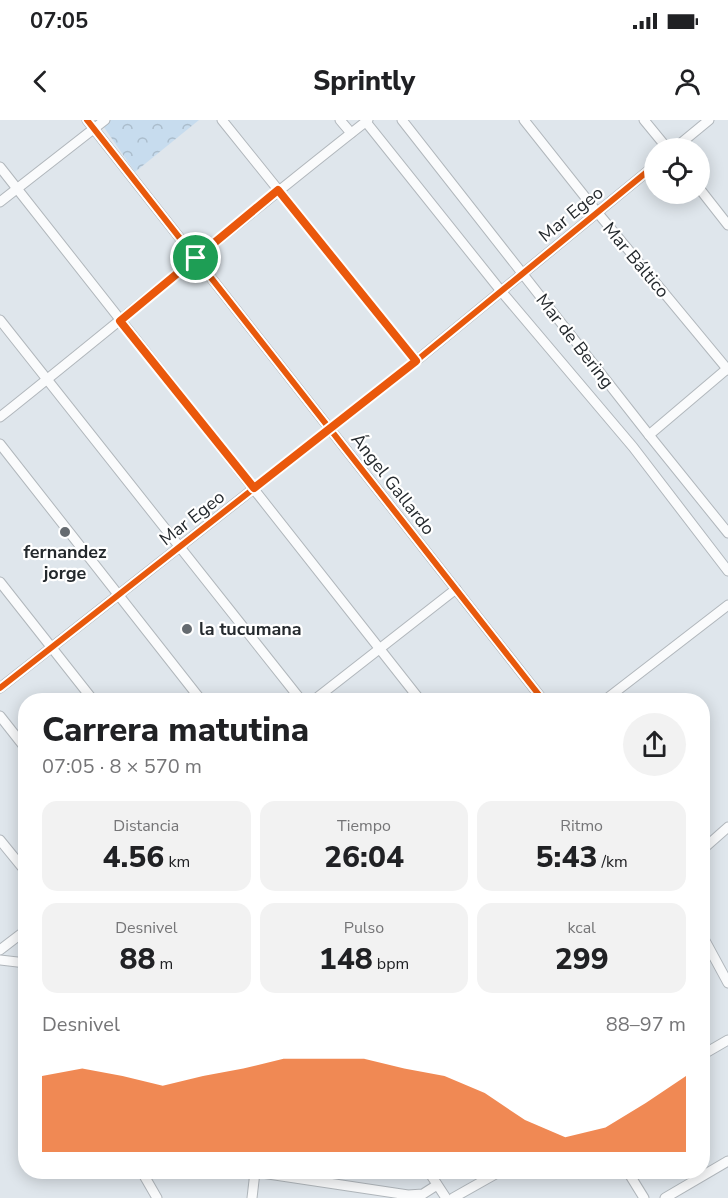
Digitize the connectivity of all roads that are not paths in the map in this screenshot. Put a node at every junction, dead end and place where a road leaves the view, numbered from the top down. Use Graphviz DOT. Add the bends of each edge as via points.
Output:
graph roads {
  1 [pos="87,120"];
  2 [pos="105,120"];
  3 [pos="222,120"];
  4 [pos="340,120"];
  5 [pos="402,120"];
  6 [pos="524,120"];
  7 [pos="644,120"];
  8 [pos="709,120"];
  9 [pos="367,121"];
  10 [pos="94,129"];
  11 [pos="351,133"];
  12 [pos="659,138"];
  13 [pos="687,138"];
  14 [pos="0,167"];
  15 [pos="644,174"];
  16 [pos="17,189"];
  17 [pos="278,190"];
  18 [pos="0,202"];
  19 [pos="710,202"];
  20 [pos="597,212"];
  21 [pos="728,225"];
  22 [pos="196,258"];
  23 [pos="522,274"];
  24 [pos="501,291"];
  25 [pos="0,320"];
  26 [pos="120,321"];
  27 [pos="416,361"];
  28 [pos="728,369"];
  29 [pos="47,380"];
  30 [pos="0,417"];
  31 [pos="330,428"];
  32 [pos="649,435"];
  33 [pos="0,444"];
  34 [pos="254,488"];
  35 [pos="728,533"];
  36 [pos="179,548"];
  37 [pos="728,570"];
  38 [pos="0,582"];
  39 [pos="456,589"];
  40 [pos="119,595"];
  41 [pos="728,605"];
  42 [pos="51,648"];
  43 [pos="380,649"];
  44 [pos="0,688"];
  45 [pos="87,693"];
  46 [pos="196,693"];
  47 [pos="295,693"];
  48 [pos="323,693"];
  49 [pos="415,693"];
  50 [pos="538,693"];
  51 [pos="614,693"];
  52 [pos="0,717"];
  53 [pos="18,739"];
  54 [pos="728,827"];
  55 [pos="0,840"];
  56 [pos="710,843"];
  57 [pos="18,862"];
  58 [pos="18,936"];
  59 [pos="0,950"];
  60 [pos="710,950"];
  61 [pos="0,960"];
  62 [pos="18,962"];
  63 [pos="728,983"];
  64 [pos="728,1040"];
  65 [pos="710,1050"];
  66 [pos="728,1161"];
  67 [pos="710,1172"];
  68 [pos="146,1179"];
  69 [pos="254,1179"];
  70 [pos="302,1179"];
  71 [pos="433,1179"];
  72 [pos="487,1179"];
  73 [pos="632,1179"];
  74 [pos="697,1179"];
  75 [pos="437,1185"];
  76 [pos="157,1198"];
  77 [pos="252,1198"];
  78 [pos="446,1198"];
  79 [pos="453,1198"];
  80 [pos="644,1198"];
  81 [pos="665,1198"];
  1 -- 10 [label="street, Ángel Gallardo"];
  2 -- 10 [label="street"];
  3 -- 17 [label="street"];
  4 -- 11 [label="street"];
  5 -- 23 [label="street, Mar de Bering"];
  6 -- 20 [label="street, Mar Báltico"];
  7 -- 12 [label="street"];
  8 -- 13 [label="street"];
  9 -- 11 [label="street"];
  9 -- 24 [label="street"];
  10 -- 16 [label="street"];
  10 -- 22 [label="street, Ángel Gallardo"];
  11 -- 17 [label="street"];
  14 -- 16 [label="street"];
  15 -- 20 [label="street, Mar Egeo"];
  16 -- 18 [label="street"];
  16 -- 26 [label="street"];
  17 -- 22 [label="street"];
  17 -- 27 [label="street"];
  19 -- 21 [label="street"];
  20 -- 23 [label="street, Mar Egeo"];
  20 -- 28 [label="street, Mar Báltico"];
  22 -- 26 [label="street"];
  22 -- 31 [label="street, Ángel Gallardo"];
  23 -- 24 [label="street, Mar Egeo"];
  23 -- 32 [label="street, Mar de Bering"];
  24 -- 27 [label="street, Mar Egeo"];
  24 -- 37 [label="street" via="633,447"];
  25 -- 29 [label="street"];
  26 -- 29 [label="street"];
  26 -- 34 [label="street"];
  27 -- 31 [label="street, Mar Egeo"];
  28 -- 32 [label="street"];
  29 -- 30 [label="street"];
  29 -- 36 [label="street"];
  31 -- 34 [label="street, Mar Egeo"];
  31 -- 39 [label="street, Ángel Gallardo"];
  32 -- 35 [label="street, Mar de Bering"];
  33 -- 40 [label="street"];
  34 -- 36 [label="street, Mar Egeo"];
  34 -- 43 [label="street"];
  36 -- 40 [label="street, Mar Egeo"];
  36 -- 47 [label="street"];
  38 -- 42 [label="street"];
  39 -- 43 [label="street"];
  39 -- 50 [label="street, Ángel Gallardo"];
  40 -- 42 [label="street, Mar Egeo"];
  40 -- 46 [label="street"];
  41 -- 51 [label="street"];
  42 -- 44 [label="street, Mar Egeo"];
  42 -- 45 [label="street"];
  43 -- 48 [label="street"];
  43 -- 49 [label="street"];
  52 -- 53 [label="street"];
  54 -- 56 [label="street"];
  55 -- 57 [label="street"];
  58 -- 59 [label="street"];
  60 -- 63 [label="street"];
  61 -- 62 [label="street"];
  64 -- 65 [label="street"];
  66 -- 67 [label="street"];
  68 -- 76 [label="street"];
  69 -- 77 [label="street"];
  70 -- 75 [label="street" via="408,1195 423,1194"];
  71 -- 75 [label="street"];
  72 -- 79 [label="street"];
  73 -- 80 [label="street"];
  74 -- 81 [label="street"];
  75 -- 78 [label="street"];
}
